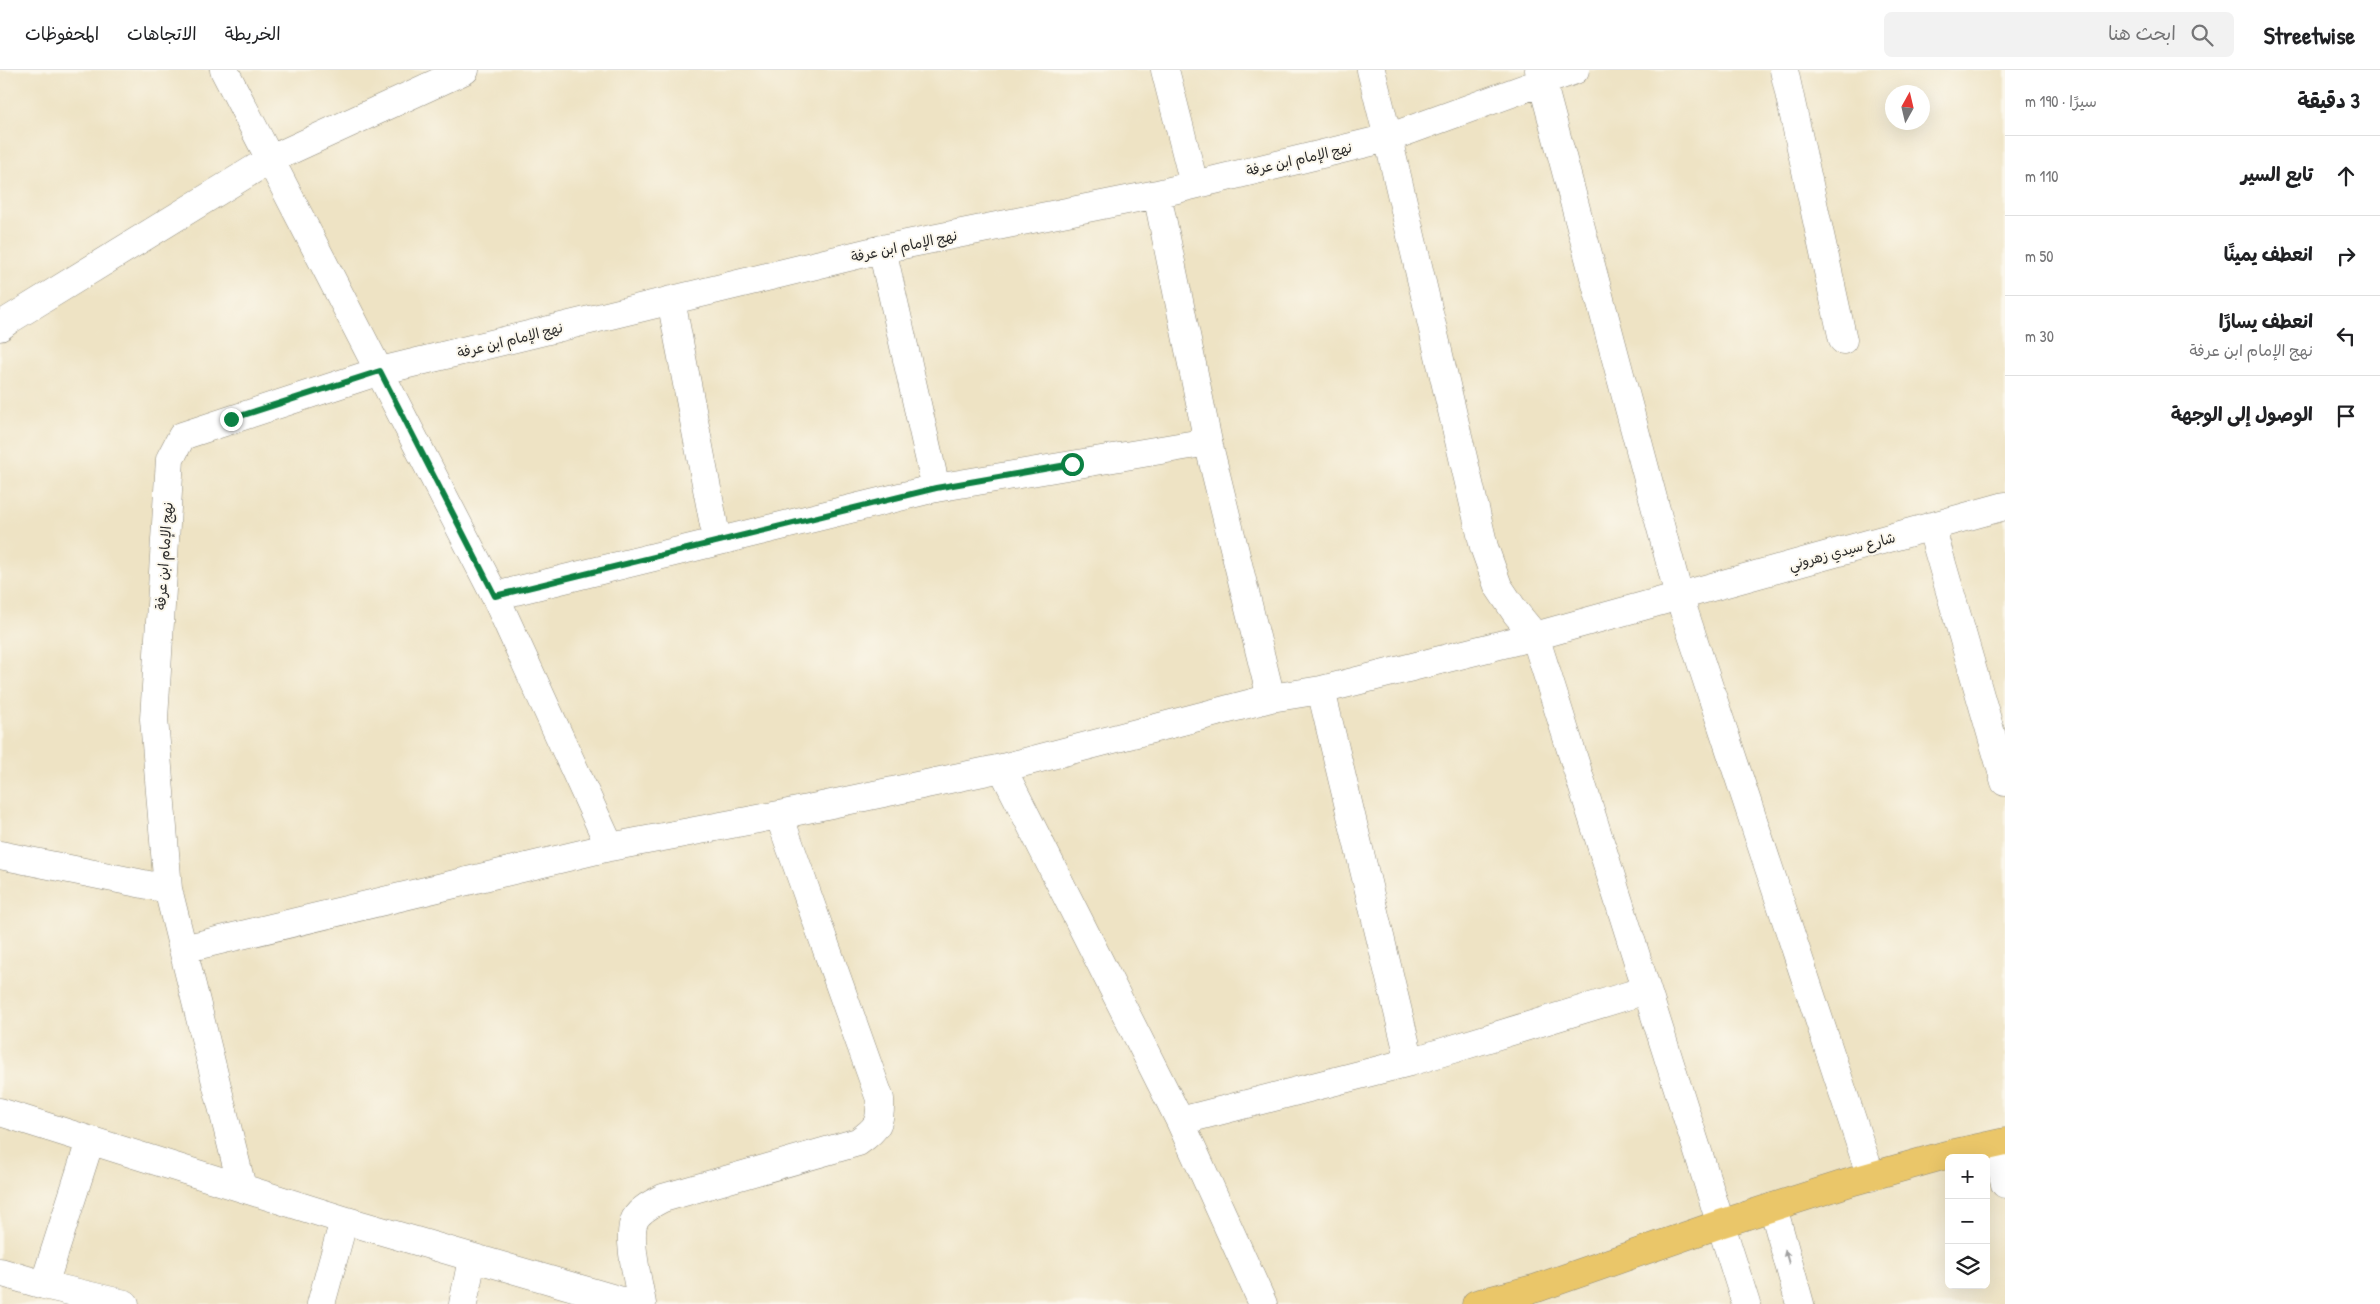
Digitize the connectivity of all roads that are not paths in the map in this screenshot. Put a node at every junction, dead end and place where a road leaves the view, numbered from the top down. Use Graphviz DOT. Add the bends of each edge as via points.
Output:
graph roads {
  1 [pos="224,70"];
  2 [pos="465,70"];
  3 [pos="1165,70"];
  4 [pos="1371,70"];
  5 [pos="1575,70"];
  6 [pos="1784,70"];
  7 [pos="1541,76"];
  8 [pos="1388,138"];
  9 [pos="269,160"];
  10 [pos="1194,184"];
  11 [pos="1157,194"];
  12 [pos="882,250"];
  13 [pos="671,300"];
  14 [pos="0,327"];
  15 [pos="1843,340"];
  16 [pos="380,371"];
  17 [pos="1208,442"];
  18 [pos="936,488"];
  19 [pos="2005,506"];
  20 [pos="1931,526"];
  21 [pos="717,541"];
  22 [pos="495,596"];
  23 [pos="1679,596"];
  24 [pos="1535,636"];
  25 [pos="1321,690"];
  26 [pos="1271,698"];
  27 [pos="1997,722"];
  28 [pos="1002,768"];
  29 [pos="2005,782"];
  30 [pos="778,815"];
  31 [pos="610,846"];
  32 [pos="0,855"];
  33 [pos="168,889"];
  34 [pos="183,949"];
  35 [pos="1646,990"];
  36 [pos="1410,1062"];
  37 [pos="0,1112"];
  38 [pos="1180,1121"];
  39 [pos="90,1141"];
  40 [pos="2001,1144"];
  41 [pos="1862,1179"];
  42 [pos="2005,1184"];
  43 [pos="242,1187"];
  44 [pos="1773,1207"];
  45 [pos="344,1220"];
  46 [pos="1720,1224"];
  47 [pos="472,1259"];
  48 [pos="0,1272"];
  49 [pos="44,1285"];
  50 [pos="1539,1296"];
  51 [pos="125,1304"];
  52 [pos="321,1304"];
  53 [pos="462,1304"];
  54 [pos="632,1304"];
  55 [pos="642,1304"];
  56 [pos="1263,1304"];
  57 [pos="1476,1304"];
  58 [pos="1746,1304"];
  59 [pos="1800,1304"];
  1 -- 9 [label="street"];
  2 -- 9 [label="street"];
  3 -- 10 [label="street"];
  4 -- 8 [label="street"];
  5 -- 7 [label="street, نهج الإمام ابن عرفة"];
  6 -- 15 [label="street"];
  7 -- 8 [label="street, نهج الإمام ابن عرفة"];
  7 -- 23 [label="street"];
  8 -- 10 [label="street, نهج الإمام ابن عرفة"];
  8 -- 24 [label="street" via="1484,547 1498,586"];
  9 -- 14 [label="street"];
  9 -- 16 [label="street"];
  10 -- 11 [label="street, نهج الإمام ابن عرفة"];
  11 -- 12 [label="street, نهج الإمام ابن عرفة"];
  11 -- 17 [label="street"];
  12 -- 13 [label="street, نهج الإمام ابن عرفة"];
  12 -- 18 [label="street"];
  13 -- 16 [label="street, نهج الإمام ابن عرفة"];
  13 -- 21 [label="street"];
  16 -- 22 [label="street"];
  16 -- 33 [label="street, نهج الإمام ابن عرفة" via="182,436 170,459 155,694 156,750"];
  17 -- 18 [label="street"];
  17 -- 26 [label="street"];
  18 -- 21 [label="street"];
  19 -- 20 [label="street, شارع سيدي زهروني"];
  20 -- 23 [label="street, شارع سيدي زهروني"];
  20 -- 27 [label="street"];
  21 -- 22 [label="street"];
  22 -- 31 [label="street"];
  23 -- 24 [label="street, شارع سيدي زهروني"];
  23 -- 41 [label="street"];
  24 -- 25 [label="street, شارع سيدي زهروني"];
  24 -- 35 [label="street"];
  25 -- 26 [label="street, شارع سيدي زهروني"];
  25 -- 36 [label="street"];
  26 -- 28 [label="street, شارع سيدي زهروني"];
  27 -- 29 [label="street"];
  28 -- 30 [label="street, شارع سيدي زهروني"];
  28 -- 38 [label="street"];
  30 -- 31 [label="street, شارع سيدي زهروني"];
  30 -- 55 [label="street" via="880,1099 880,1118 873,1132 858,1142 663,1198 647,1207 635,1219 632,1234"];
  31 -- 34 [label="street, شارع سيدي زهروني"];
  32 -- 33 [label="street"];
  33 -- 34 [label="street, نهج الإمام ابن عرفة"];
  34 -- 43 [label="street, نهج الإمام ابن عرفة"];
  35 -- 36 [label="street"];
  35 -- 46 [label="street"];
  36 -- 38 [label="street"];
  37 -- 39 [label="street"];
  38 -- 56 [label="street"];
  39 -- 43 [label="street"];
  39 -- 49 [label="street"];
  40 -- 41 [label="main road" via="1946,1155"];
  40 -- 42 [label="street"];
  41 -- 44 [label="main road"];
  43 -- 45 [label="street"];
  44 -- 46 [label="main road"];
  59 -- 44 [label="street, one-way"];
  45 -- 47 [label="street"];
  45 -- 52 [label="street"];
  46 -- 50 [label="main road"];
  46 -- 58 [label="street"];
  47 -- 53 [label="street"];
  47 -- 54 [label="street"];
  48 -- 49 [label="street"];
  49 -- 51 [label="street"];
  50 -- 57 [label="main road"];
}
